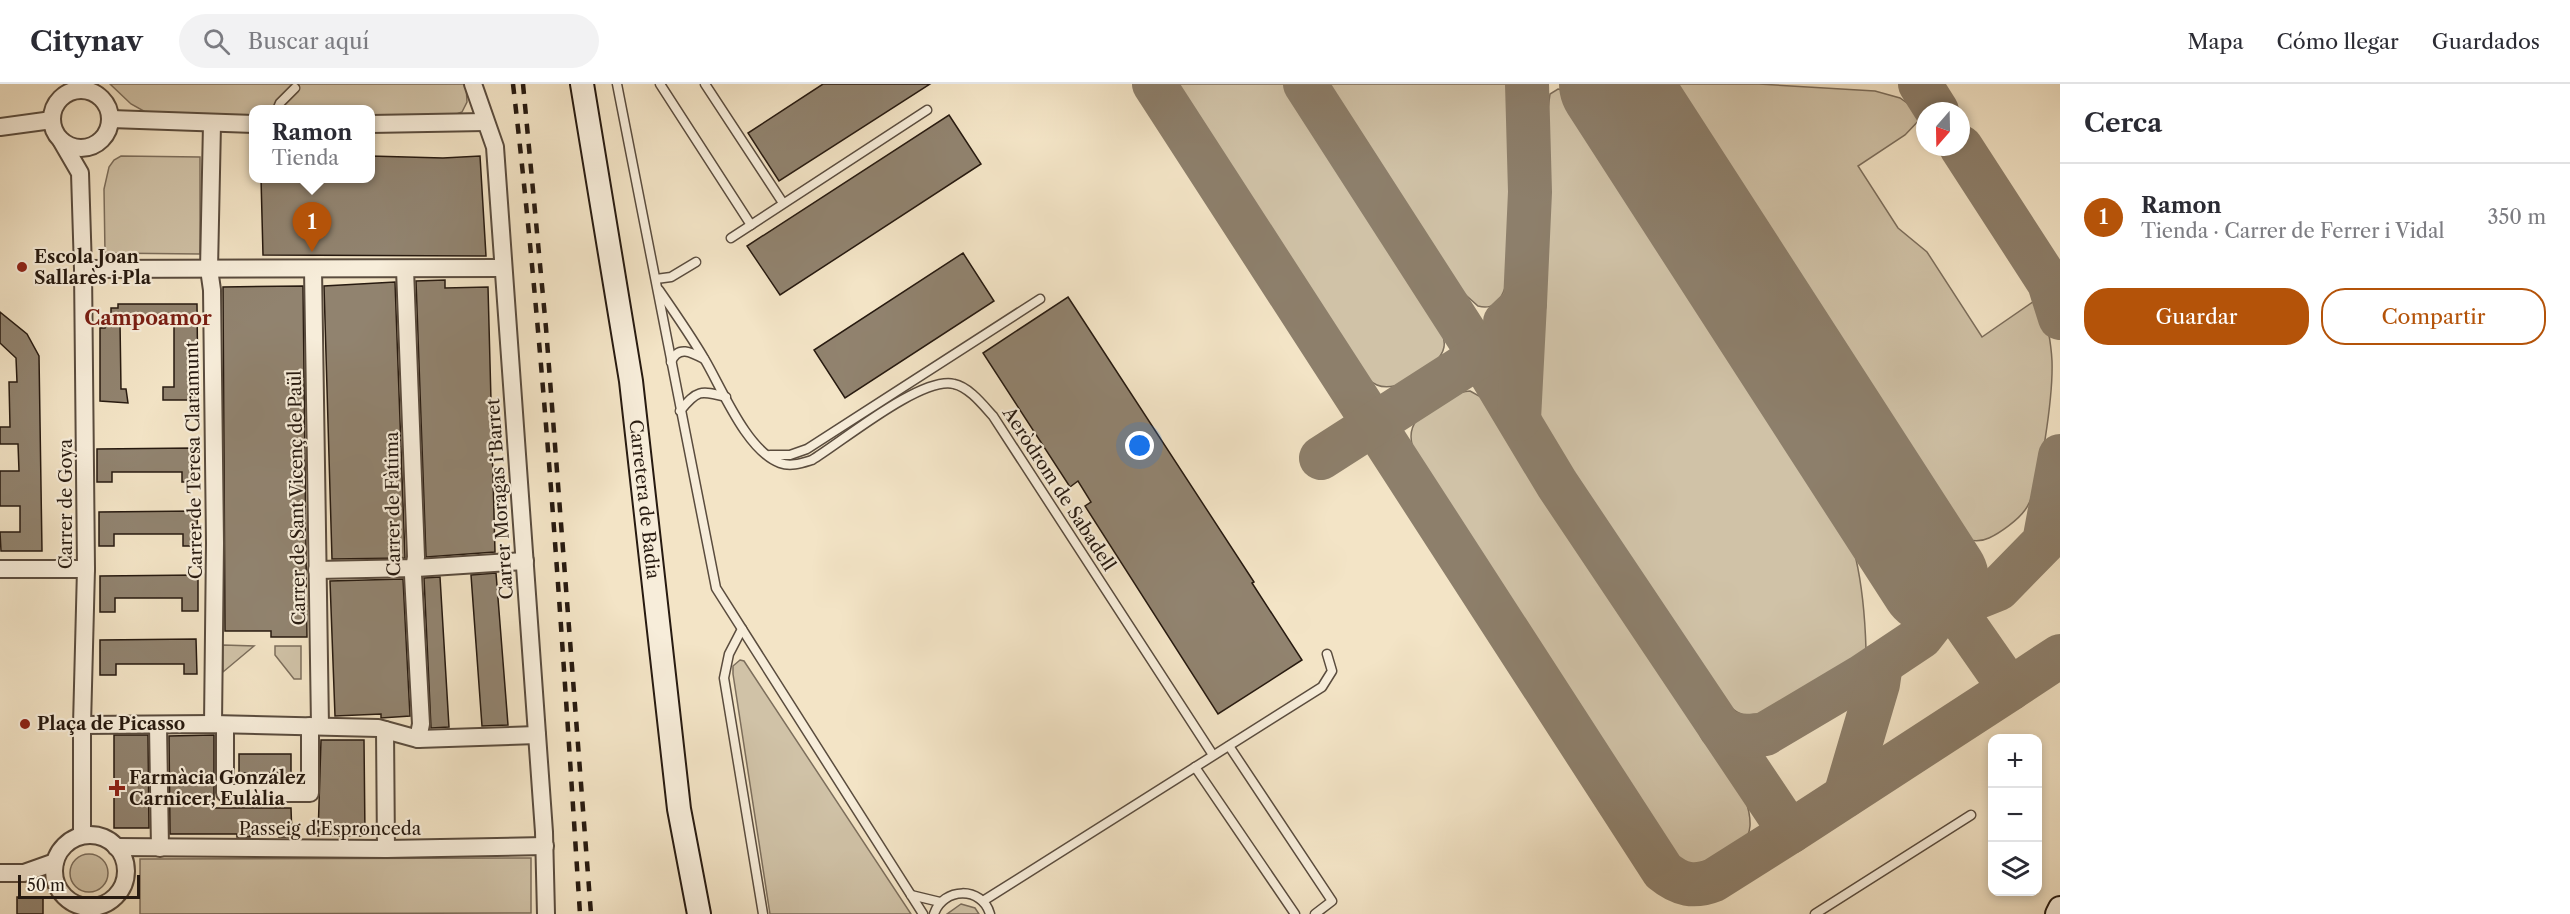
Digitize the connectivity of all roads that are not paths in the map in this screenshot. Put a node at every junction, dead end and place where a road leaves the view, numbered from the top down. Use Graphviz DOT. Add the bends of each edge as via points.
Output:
graph roads {
  1 [pos="473,84"];
  2 [pos="582,84"];
  3 [pos="617,84"];
  4 [pos="660,84"];
  5 [pos="705,84"];
  6 [pos="77,87"];
  7 [pos="295,88"];
  8 [pos="280,105"];
  9 [pos="927,110"];
  10 [pos="111,118"];
  11 [pos="52,120"];
  12 [pos="485,122"];
  13 [pos="212,124"];
  14 [pos="249,124"];
  15 [pos="375,124"];
  16 [pos="0,127"];
  17 [pos="62,142"];
  18 [pos="98,143"];
  19 [pos="80,173"];
  20 [pos="783,203"];
  21 [pos="751,225"];
  22 [pos="731,238"];
  23 [pos="696,262"];
  24 [pos="313,268"];
  25 [pos="503,268"];
  26 [pos="83,269"];
  27 [pos="210,269"];
  28 [pos="405,269"];
  29 [pos="657,283"];
  30 [pos="1040,299"];
  31 [pos="705,359"];
  32 [pos="671,363"];
  33 [pos="726,397"];
  34 [pos="680,411"];
  35 [pos="766,454"];
  36 [pos="525,561"];
  37 [pos="416,568"];
  38 [pos="0,569"];
  39 [pos="86,569"];
  40 [pos="317,570"];
  41 [pos="742,628"];
  42 [pos="1327,654"];
  43 [pos="82,725"];
  44 [pos="158,725"];
  45 [pos="219,725"];
  46 [pos="315,726"];
  47 [pos="385,730"];
  48 [pos="537,735"];
  49 [pos="418,739"];
  50 [pos="1229,746"];
  51 [pos="1213,755"];
  52 [pos="1195,767"];
  53 [pos="1971,815"];
  54 [pos="82,836"];
  55 [pos="545,846"];
  56 [pos="116,847"];
  57 [pos="160,848"];
  58 [pos="386,849"];
  59 [pos="55,862"];
  60 [pos="0,873"];
  61 [pos="24,873"];
  62 [pos="57,886"];
  63 [pos="911,895"];
  64 [pos="982,901"];
  65 [pos="940,902"];
  66 [pos="2060,908"];
  67 [pos="75,909"];
  68 [pos="546,914"];
  69 [pos="699,914"];
  70 [pos="763,914"];
  71 [pos="923,914"];
  72 [pos="934,914"];
  73 [pos="990,914"];
  74 [pos="1295,914"];
  75 [pos="1314,914"];
  76 [pos="1815,914"];
  77 [pos="2057,914"];
  1 -- 12 [label="street, Carrer Moragas i Barret"];
  2 -- 69 [label="street, Carretera de Badia" via="631,381 679,809"];
  3 -- 29 [label="lane"];
  4 -- 21 [label="lane"];
  5 -- 20 [label="lane"];
  6 -- 10 [label="street" via="100,97"];
  6 -- 11 [label="street" via="62,97"];
  7 -- 8 [label="lane"];
  9 -- 20 [label="lane"];
  10 -- 13 [label="street"];
  10 -- 18 [label="street"];
  11 -- 16 [label="street"];
  11 -- 17 [label="street"];
  12 -- 15 [label="street"];
  12 -- 25 [label="street, Carrer Moragas i Barret" via="495,147"];
  13 -- 14 [label="street"];
  13 -- 27 [label="street, Carrer de Teresa Claramunt"];
  17 -- 18 [label="street" via="76,148"];
  17 -- 19 [label="street, Carrer de Goya"];
  18 -- 19 [label="street"];
  19 -- 26 [label="street, Carrer de Goya"];
  20 -- 21 [label="lane"];
  21 -- 22 [label="lane"];
  23 -- 29 [label="lane"];
  24 -- 27 [label="street"];
  24 -- 28 [label="street"];
  24 -- 40 [label="street, Carrer de Sant Vicenç de Paül"];
  25 -- 28 [label="street"];
  25 -- 36 [label="street, Carrer Moragas i Barret"];
  26 -- 27 [label="street"];
  26 -- 39 [label="street, Carrer de Goya"];
  27 -- 45 [label="street, Carrer de Teresa Claramunt"];
  28 -- 37 [label="street, Carrer de Fàtima"];
  29 -- 31 [label="lane"];
  29 -- 32 [label="lane"];
  30 -- 35 [label="lane" via="807,449 790,455"];
  31 -- 32 [label="lane" via="689,351 679,352"];
  31 -- 33 [label="lane"];
  32 -- 34 [label="lane"];
  33 -- 34 [label="lane" via="698,393"];
  33 -- 35 [label="lane" via="752,441"];
  34 -- 41 [label="lane" via="716,588"];
  35 -- 51 [label="lane, Aeròdrom de Sabadell" via="782,464 797,465 812,460 930,385 954,384 970,393 993,416"];
  36 -- 37 [label="street"];
  36 -- 48 [label="street, Carrer Moragas i Barret"];
  37 -- 40 [label="street"];
  37 -- 49 [label="street, Carrer de Fàtima" via="413,575 421,724"];
  38 -- 39 [label="street"];
  39 -- 43 [label="street, Carrer de Goya"];
  40 -- 46 [label="street, Carrer de Sant Vicenç de Paül"];
  41 -- 63 [label="lane"];
  41 -- 70 [label="lane" via="729,654 724,678"];
  42 -- 50 [label="lane" via="1332,671 1322,687"];
  43 -- 44 [label="street"];
  43 -- 54 [label="street, Carrer de Goya"];
  44 -- 45 [label="street"];
  44 -- 57 [label="street"];
  45 -- 46 [label="street"];
  45 -- 46 [label="street, Carrer de Teresa Claramunt" via="225,793 310,793"];
  46 -- 47 [label="street"];
  47 -- 49 [label="street"];
  47 -- 58 [label="street"];
  48 -- 49 [label="street"];
  48 -- 55 [label="street, Carrer Moragas i Barret"];
  50 -- 51 [label="lane"];
  50 -- 75 [label="lane" via="1332,902"];
  51 -- 52 [label="lane"];
  52 -- 64 [label="lane"];
  52 -- 74 [label="lane"];
  53 -- 76 [label="lane"];
  54 -- 56 [label="street" via="105,839"];
  54 -- 59 [label="street" via="62,848"];
  55 -- 58 [label="street, Passeig d'Espronceda"];
  55 -- 68 [label="street, Carrer Moragas i Barret"];
  56 -- 57 [label="street, Passeig d'Espronceda"];
  56 -- 67 [label="street" via="122,854 126,873 123,886 116,896 98,907"];
  57 -- 58 [label="street, Passeig d'Espronceda"];
  59 -- 61 [label="street"];
  59 -- 62 [label="street"];
  60 -- 61 [label="street"];
  61 -- 62 [label="street"];
  62 -- 67 [label="street"];
  63 -- 65 [label="lane"];
  63 -- 71 [label="lane"];
  64 -- 65 [label="lane" via="956,893"];
  64 -- 73 [label="lane"];
  65 -- 72 [label="lane"];
  66 -- 77 [label="street"];
}
